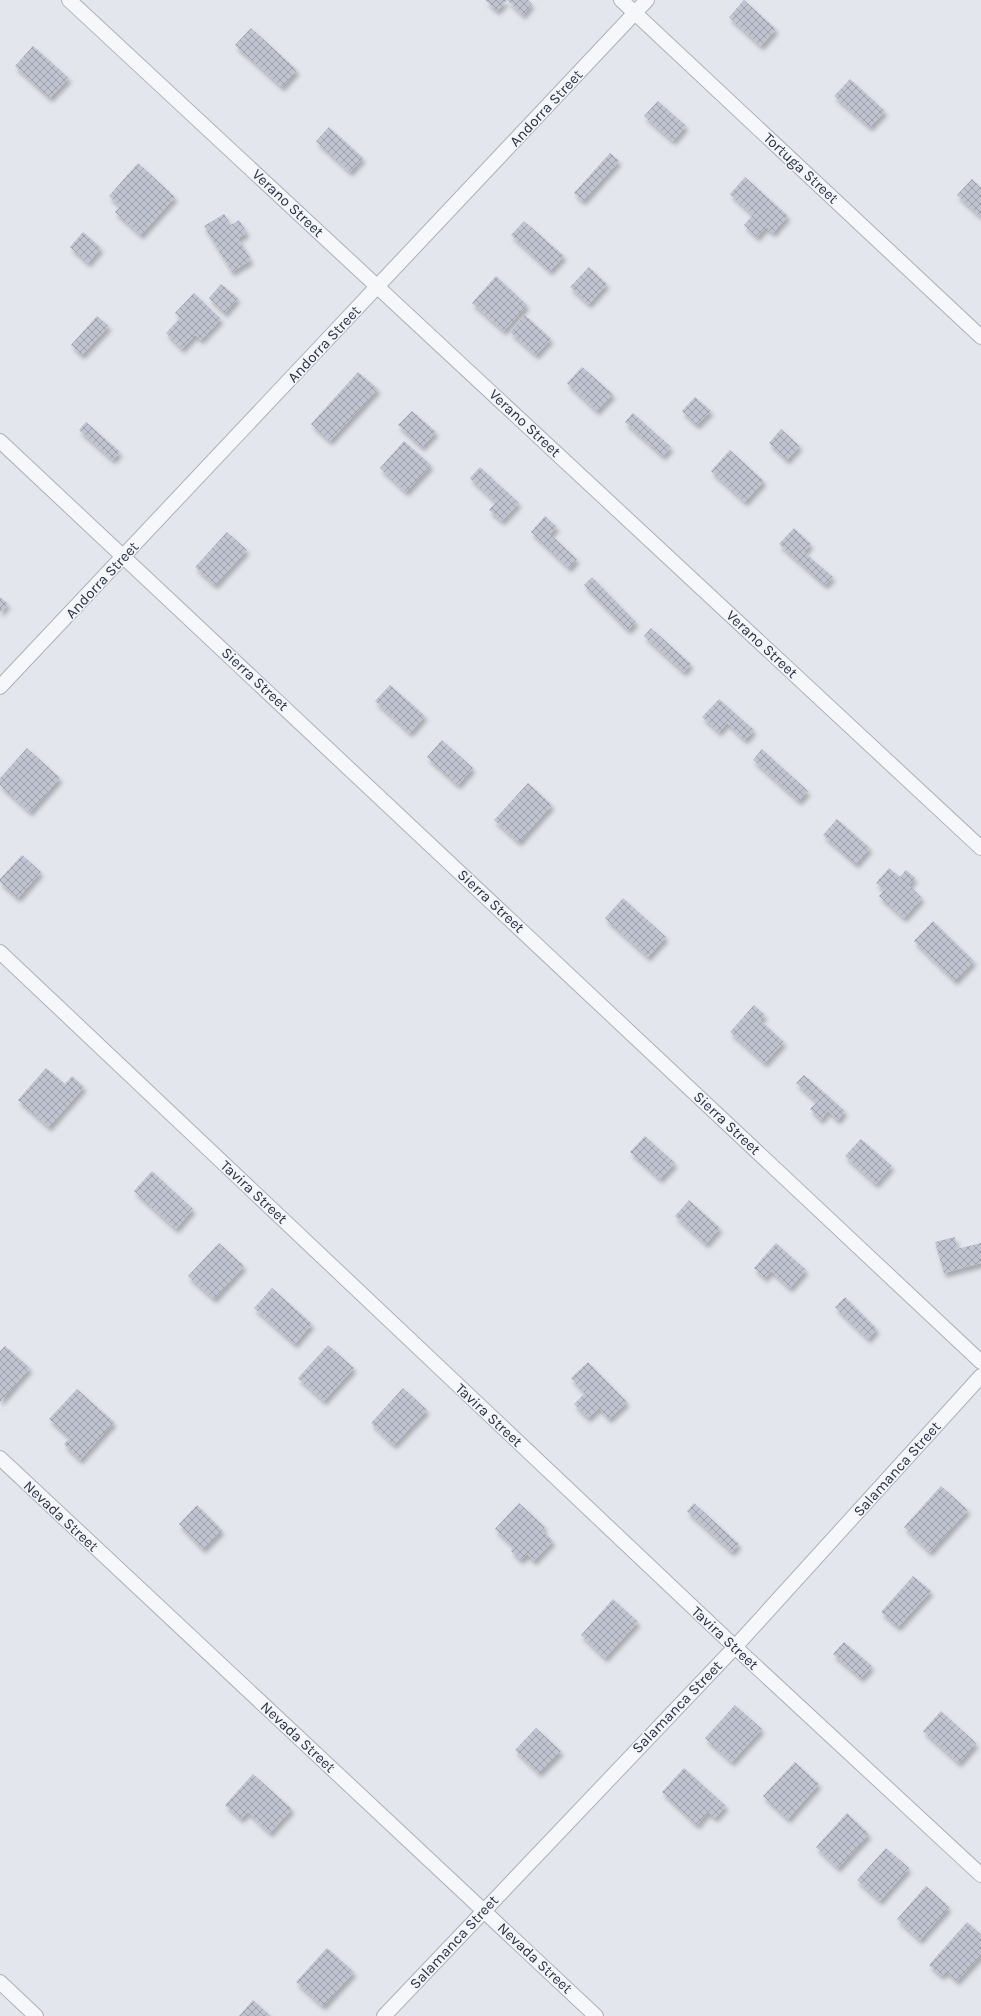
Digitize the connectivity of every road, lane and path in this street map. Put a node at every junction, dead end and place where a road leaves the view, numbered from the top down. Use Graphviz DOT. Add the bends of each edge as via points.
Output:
graph roads {
  1 [pos="69,0"];
  2 [pos="621,0"];
  3 [pos="647,0"];
  4 [pos="635,13"];
  5 [pos="378,286"];
  6 [pos="981,337"];
  7 [pos="0,441"];
  8 [pos="124,556"];
  9 [pos="0,687"];
  10 [pos="981,848"];
  11 [pos="0,952"];
  12 [pos="981,1362"];
  13 [pos="981,1376"];
  14 [pos="0,1458"];
  15 [pos="735,1647"];
  16 [pos="981,1875"];
  17 [pos="484,1911"];
  18 [pos="0,1982"];
  19 [pos="36,2016"];
  20 [pos="384,2016"];
  21 [pos="596,2016"];
  1 -- 5 [label="street, Verano Street"];
  2 -- 4 [label="street, Tortuga Street"];
  3 -- 4 [label="street, Andorra Street"];
  4 -- 5 [label="street, Andorra Street"];
  4 -- 6 [label="street, Tortuga Street"];
  5 -- 8 [label="street, Andorra Street"];
  5 -- 10 [label="street, Verano Street"];
  7 -- 8 [label="street, Sierra Street"];
  8 -- 9 [label="street, Andorra Street"];
  8 -- 12 [label="street, Sierra Street"];
  11 -- 15 [label="street, Tavira Street"];
  13 -- 15 [label="street, Salamanca Street"];
  14 -- 17 [label="street, Nevada Street"];
  15 -- 16 [label="street, Tavira Street"];
  15 -- 17 [label="street, Salamanca Street"];
  17 -- 20 [label="street, Salamanca Street"];
  17 -- 21 [label="street, Nevada Street"];
  18 -- 19 [label="street"];
}
